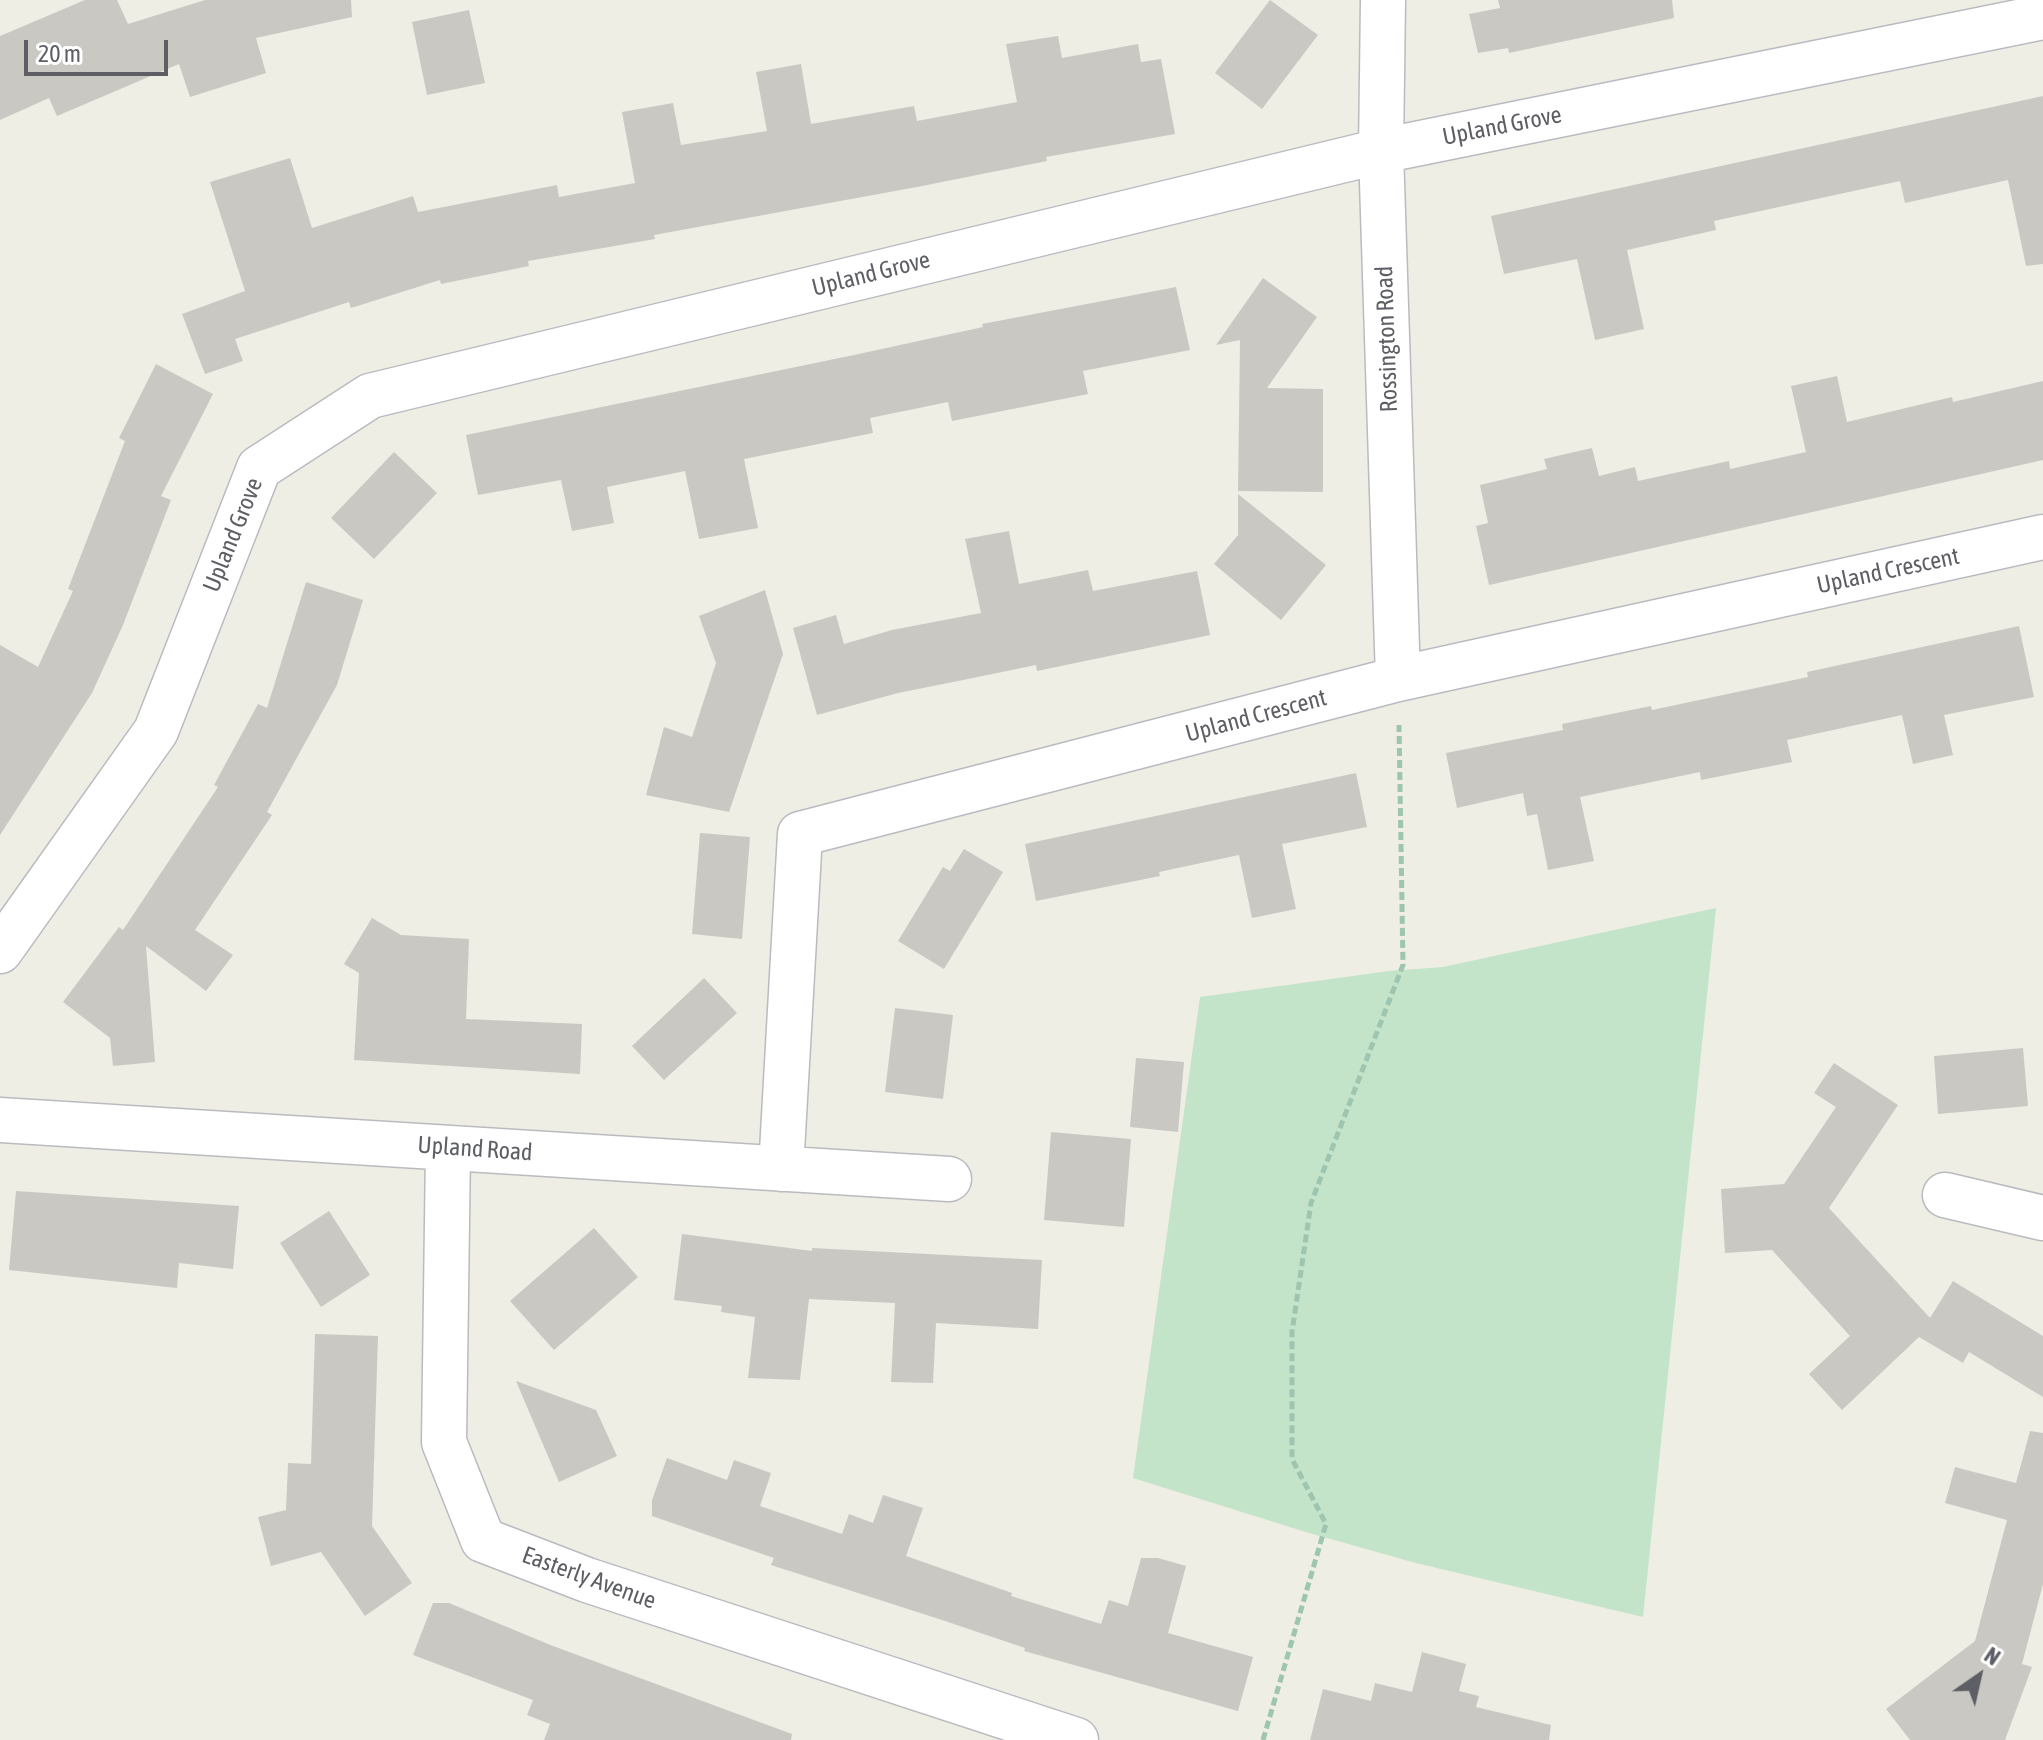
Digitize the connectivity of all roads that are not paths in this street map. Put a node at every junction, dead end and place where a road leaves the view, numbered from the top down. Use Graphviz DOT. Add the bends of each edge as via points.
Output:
graph roads {
  1 [pos="1383,0"];
  2 [pos="2043,17"];
  3 [pos="1381,151"];
  4 [pos="2043,537"];
  5 [pos="1398,679"];
  6 [pos="0,951"];
  7 [pos="0,1120"];
  8 [pos="448,1148"];
  9 [pos="781,1169"];
  10 [pos="949,1179"];
  11 [pos="1945,1195"];
  12 [pos="2043,1218"];
  13 [pos="1076,1740"];
  1 -- 3 [label="street, Rossington Road"];
  2 -- 3 [label="street, Upland Grove"];
  3 -- 5 [label="street, Rossington Road"];
  3 -- 6 [label="street, Upland Grove" via="370,396 259,468 156,731"];
  4 -- 5 [label="street, Upland Crescent"];
  5 -- 9 [label="street, Upland Crescent" via="800,834"];
  7 -- 8 [label="street, Upland Road"];
  8 -- 9 [label="street, Upland Road"];
  8 -- 13 [label="street, Easterly Avenue" via="444,1442 483,1540 602,1585"];
  9 -- 10 [label="street, Upland Road"];
  11 -- 12 [label="street"];
}
